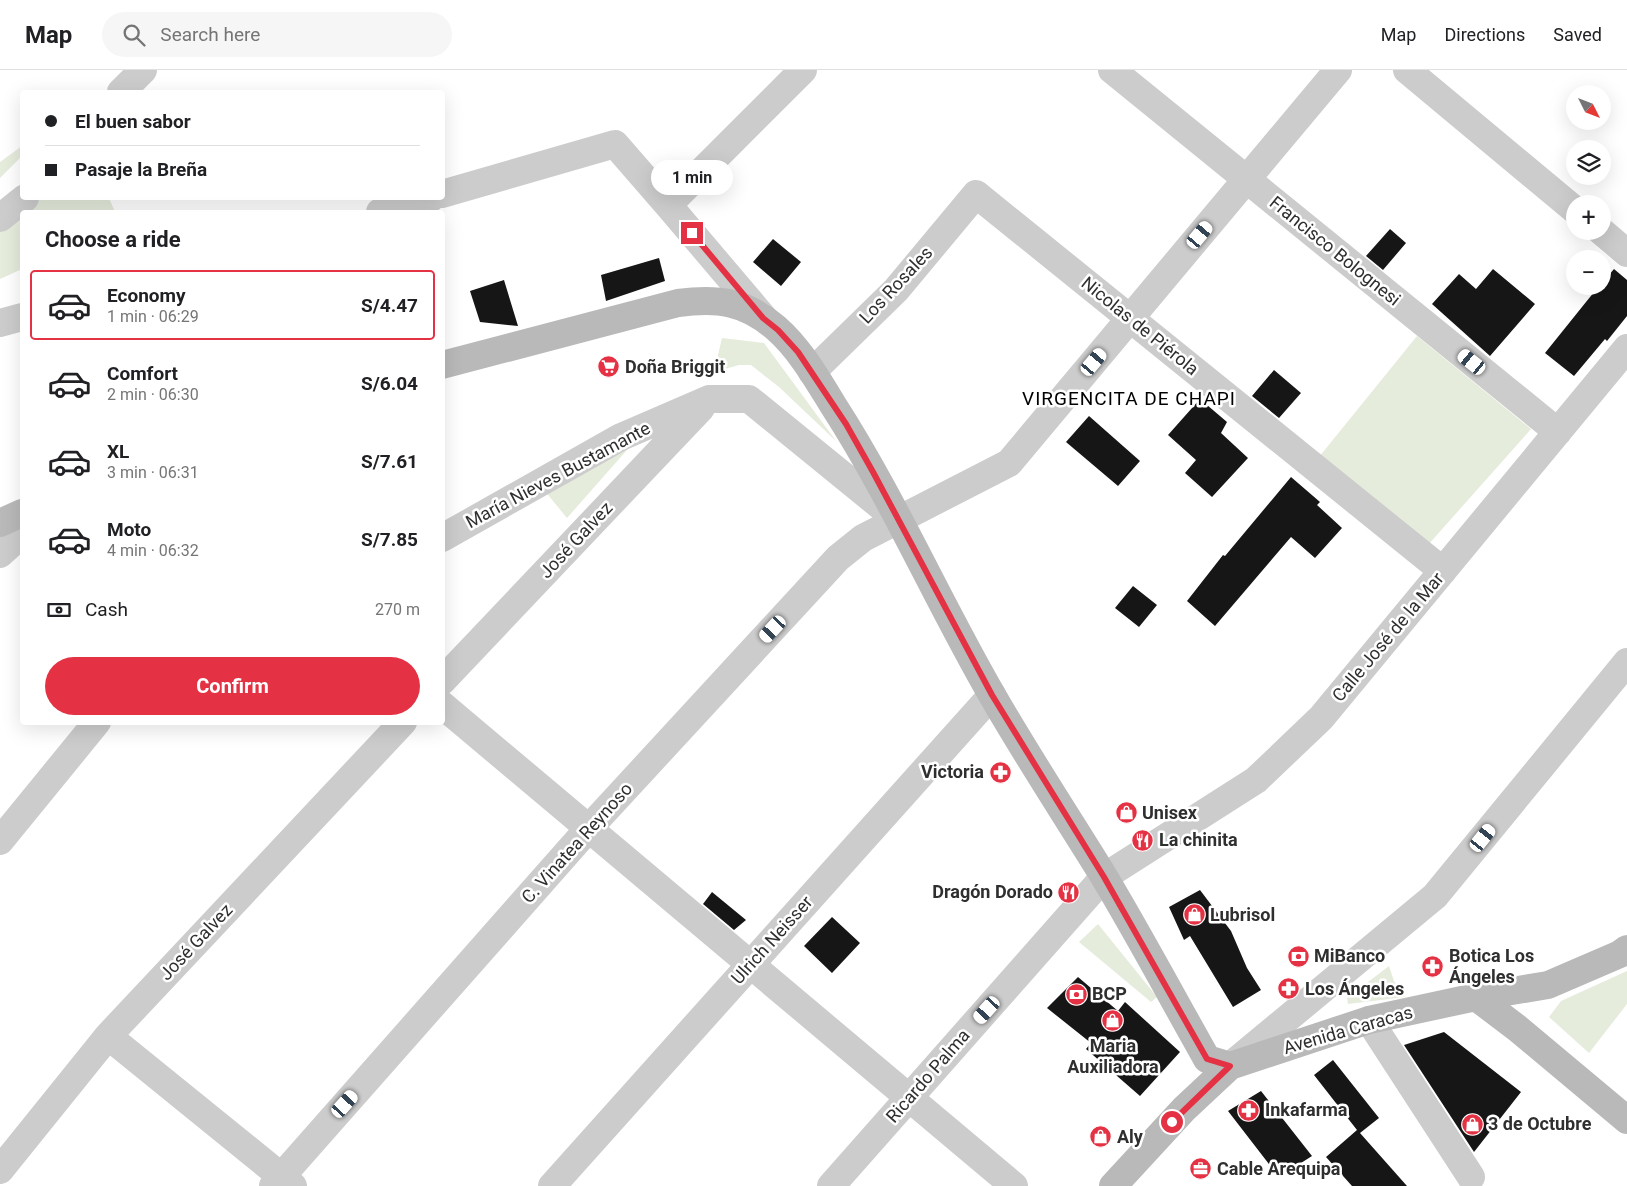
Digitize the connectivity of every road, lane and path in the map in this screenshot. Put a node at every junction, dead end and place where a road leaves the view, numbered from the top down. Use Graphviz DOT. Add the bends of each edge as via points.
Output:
graph roads {
  1 [pos="143,70"];
  2 [pos="803,70"];
  3 [pos="1112,70"];
  4 [pos="1338,70"];
  5 [pos="1408,70"];
  6 [pos="123,90"];
  7 [pos="1247,179"];
  8 [pos="445,193"];
  9 [pos="976,194"];
  10 [pos="22,200"];
  11 [pos="424,200"];
  12 [pos="1566,202"];
  13 [pos="668,205"];
  14 [pos="387,210"];
  15 [pos="0,218"];
  16 [pos="1611,239"];
  17 [pos="1627,253"];
  18 [pos="20,318"];
  19 [pos="763,318"];
  20 [pos="1131,318"];
  21 [pos="0,323"];
  22 [pos="1627,348"];
  23 [pos="445,364"];
  24 [pos="812,372"];
  25 [pos="709,399"];
  26 [pos="1558,432"];
  27 [pos="20,514"];
  28 [pos="899,521"];
  29 [pos="0,523"];
  30 [pos="20,536"];
  31 [pos="445,536"];
  32 [pos="0,554"];
  33 [pos="1443,571"];
  34 [pos="1627,662"];
  35 [pos="445,677"];
  36 [pos="992,695"];
  37 [pos="445,708"];
  38 [pos="95,725"];
  39 [pos="399,725"];
  40 [pos="589,828"];
  41 [pos="0,841"];
  42 [pos="1104,877"];
  43 [pos="1627,949"];
  44 [pos="750,964"];
  45 [pos="1476,997"];
  46 [pos="1369,1020"];
  47 [pos="108,1036"];
  48 [pos="1230,1066"];
  49 [pos="909,1098"];
  50 [pos="1627,1120"];
  51 [pos="0,1170"];
  52 [pos="1471,1177"];
  53 [pos="282,1183"];
  54 [pos="552,1186"];
  55 [pos="831,1186"];
  56 [pos="1014,1186"];
  57 [pos="1113,1186"];
  1 -- 6 [label="street"];
  2 -- 13 [label="street"];
  3 -- 7 [label="street, Francisco Bolognesi"];
  4 -- 7 [label="street, C. Vinatea Reynoso"];
  5 -- 12 [label="street"];
  7 -- 20 [label="street, C. Vinatea Reynoso"];
  7 -- 26 [label="street, Francisco Bolognesi"];
  8 -- 13 [label="street" via="615,144"];
  9 -- 20 [label="street, Nicolas de Piérola"];
  9 -- 24 [label="street, Los Rosales" via="896,290"];
  10 -- 15 [label="street"];
  11 -- 14 [label="street"];
  13 -- 19 [label="street"];
  16 -- 17 [label="street"];
  18 -- 21 [label="street"];
  19 -- 23 [label="street" via="725,302 678,303"];
  19 -- 24 [label="street" via="798,352"];
  20 -- 28 [label="street, C. Vinatea Reynoso" via="1010,463"];
  20 -- 33 [label="street, Nicolas de Piérola"];
  22 -- 26 [label="street, Calle José de la Mar"];
  24 -- 28 [label="street" via="846,424"];
  25 -- 28 [label="street, María Nieves Bustamante" via="749,399"];
  25 -- 31 [label="street, María Nieves Bustamante" via="620,437"];
  25 -- 35 [label="street, José Galvez"];
  26 -- 33 [label="street, Calle José de la Mar"];
  27 -- 29 [label="street"];
  28 -- 36 [label="street"];
  28 -- 40 [label="street, C. Vinatea Reynoso" via="863,538 838,558"];
  30 -- 32 [label="street"];
  33 -- 42 [label="street, Calle José de la Mar" via="1321,718 1256,780"];
  34 -- 48 [label="street" via="1435,896"];
  36 -- 42 [label="street"];
  36 -- 44 [label="street, Ulrich Neisser"];
  37 -- 40 [label="street"];
  38 -- 41 [label="street"];
  39 -- 47 [label="street, José Galvez"];
  40 -- 44 [label="street"];
  40 -- 53 [label="street, C. Vinatea Reynoso"];
  42 -- 48 [label="street" via="1207,1059"];
  42 -- 49 [label="street, Ricardo Palma"];
  43 -- 45 [label="street, Avenida Caracas" via="1548,985"];
  44 -- 49 [label="street"];
  44 -- 54 [label="street, Ulrich Neisser"];
  45 -- 46 [label="street, Avenida Caracas"];
  45 -- 50 [label="street"];
  46 -- 48 [label="street, Avenida Caracas"];
  46 -- 52 [label="street"];
  47 -- 51 [label="street, José Galvez"];
  47 -- 53 [label="street"];
  48 -- 57 [label="street, Avenida Caracas" via="1184,1109"];
  49 -- 55 [label="street, Ricardo Palma"];
  49 -- 56 [label="street"];
}
